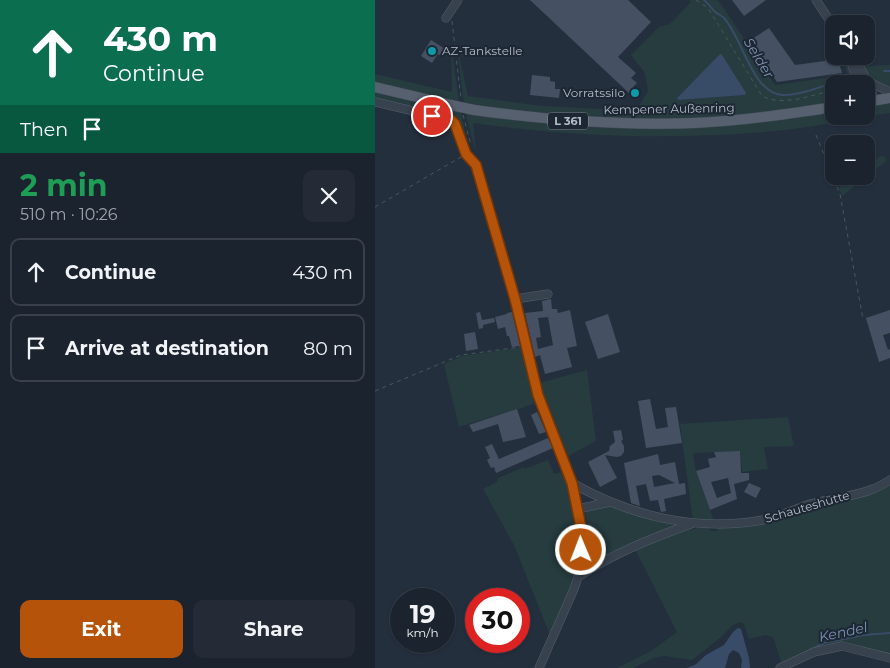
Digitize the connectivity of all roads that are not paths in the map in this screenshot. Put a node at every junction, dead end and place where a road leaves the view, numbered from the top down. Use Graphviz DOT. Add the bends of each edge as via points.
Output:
graph roads {
  1 [pos="458,0"];
  2 [pos="816,0"];
  3 [pos="826,15"];
  4 [pos="449,20"];
  5 [pos="875,85"];
  6 [pos="375,87"];
  7 [pos="890,92"];
  8 [pos="890,98"];
  9 [pos="875,101"];
  10 [pos="375,102"];
  11 [pos="825,108"];
  12 [pos="549,294"];
  13 [pos="515,299"];
  14 [pos="890,480"];
  15 [pos="572,483"];
  16 [pos="609,502"];
  17 [pos="577,509"];
  18 [pos="691,524"];
  19 [pos="577,577"];
  20 [pos="890,658"];
  21 [pos="539,668"];
  22 [pos="780,668"];
  1 -- 4 [label="street"];
  2 -- 3 [label="street"];
  5 -- 7 [label="street"];
  6 -- 11 [label="main road, Kempener Außenring / L 361, bridge" via="474,110 571,122 663,124 746,119"];
  8 -- 9 [label="main road"];
  10 -- 13 [label="street" via="451,120 456,127 466,154 476,165"];
  12 -- 13 [label="street"];
  13 -- 15 [label="street" via="538,395"];
  14 -- 18 [label="street, Schauteshütte" via="873,489 810,504 765,520"];
  15 -- 16 [label="street, Schauteshütte"];
  15 -- 17 [label="street"];
  16 -- 17 [label="street"];
  16 -- 18 [label="street, Schauteshütte"];
  17 -- 19 [label="street" via="583,537"];
  18 -- 19 [label="street, Schauteshütte" via="624,552"];
  19 -- 21 [label="street"];
  20 -- 22 [label="street" via="842,646 814,652"];
}
